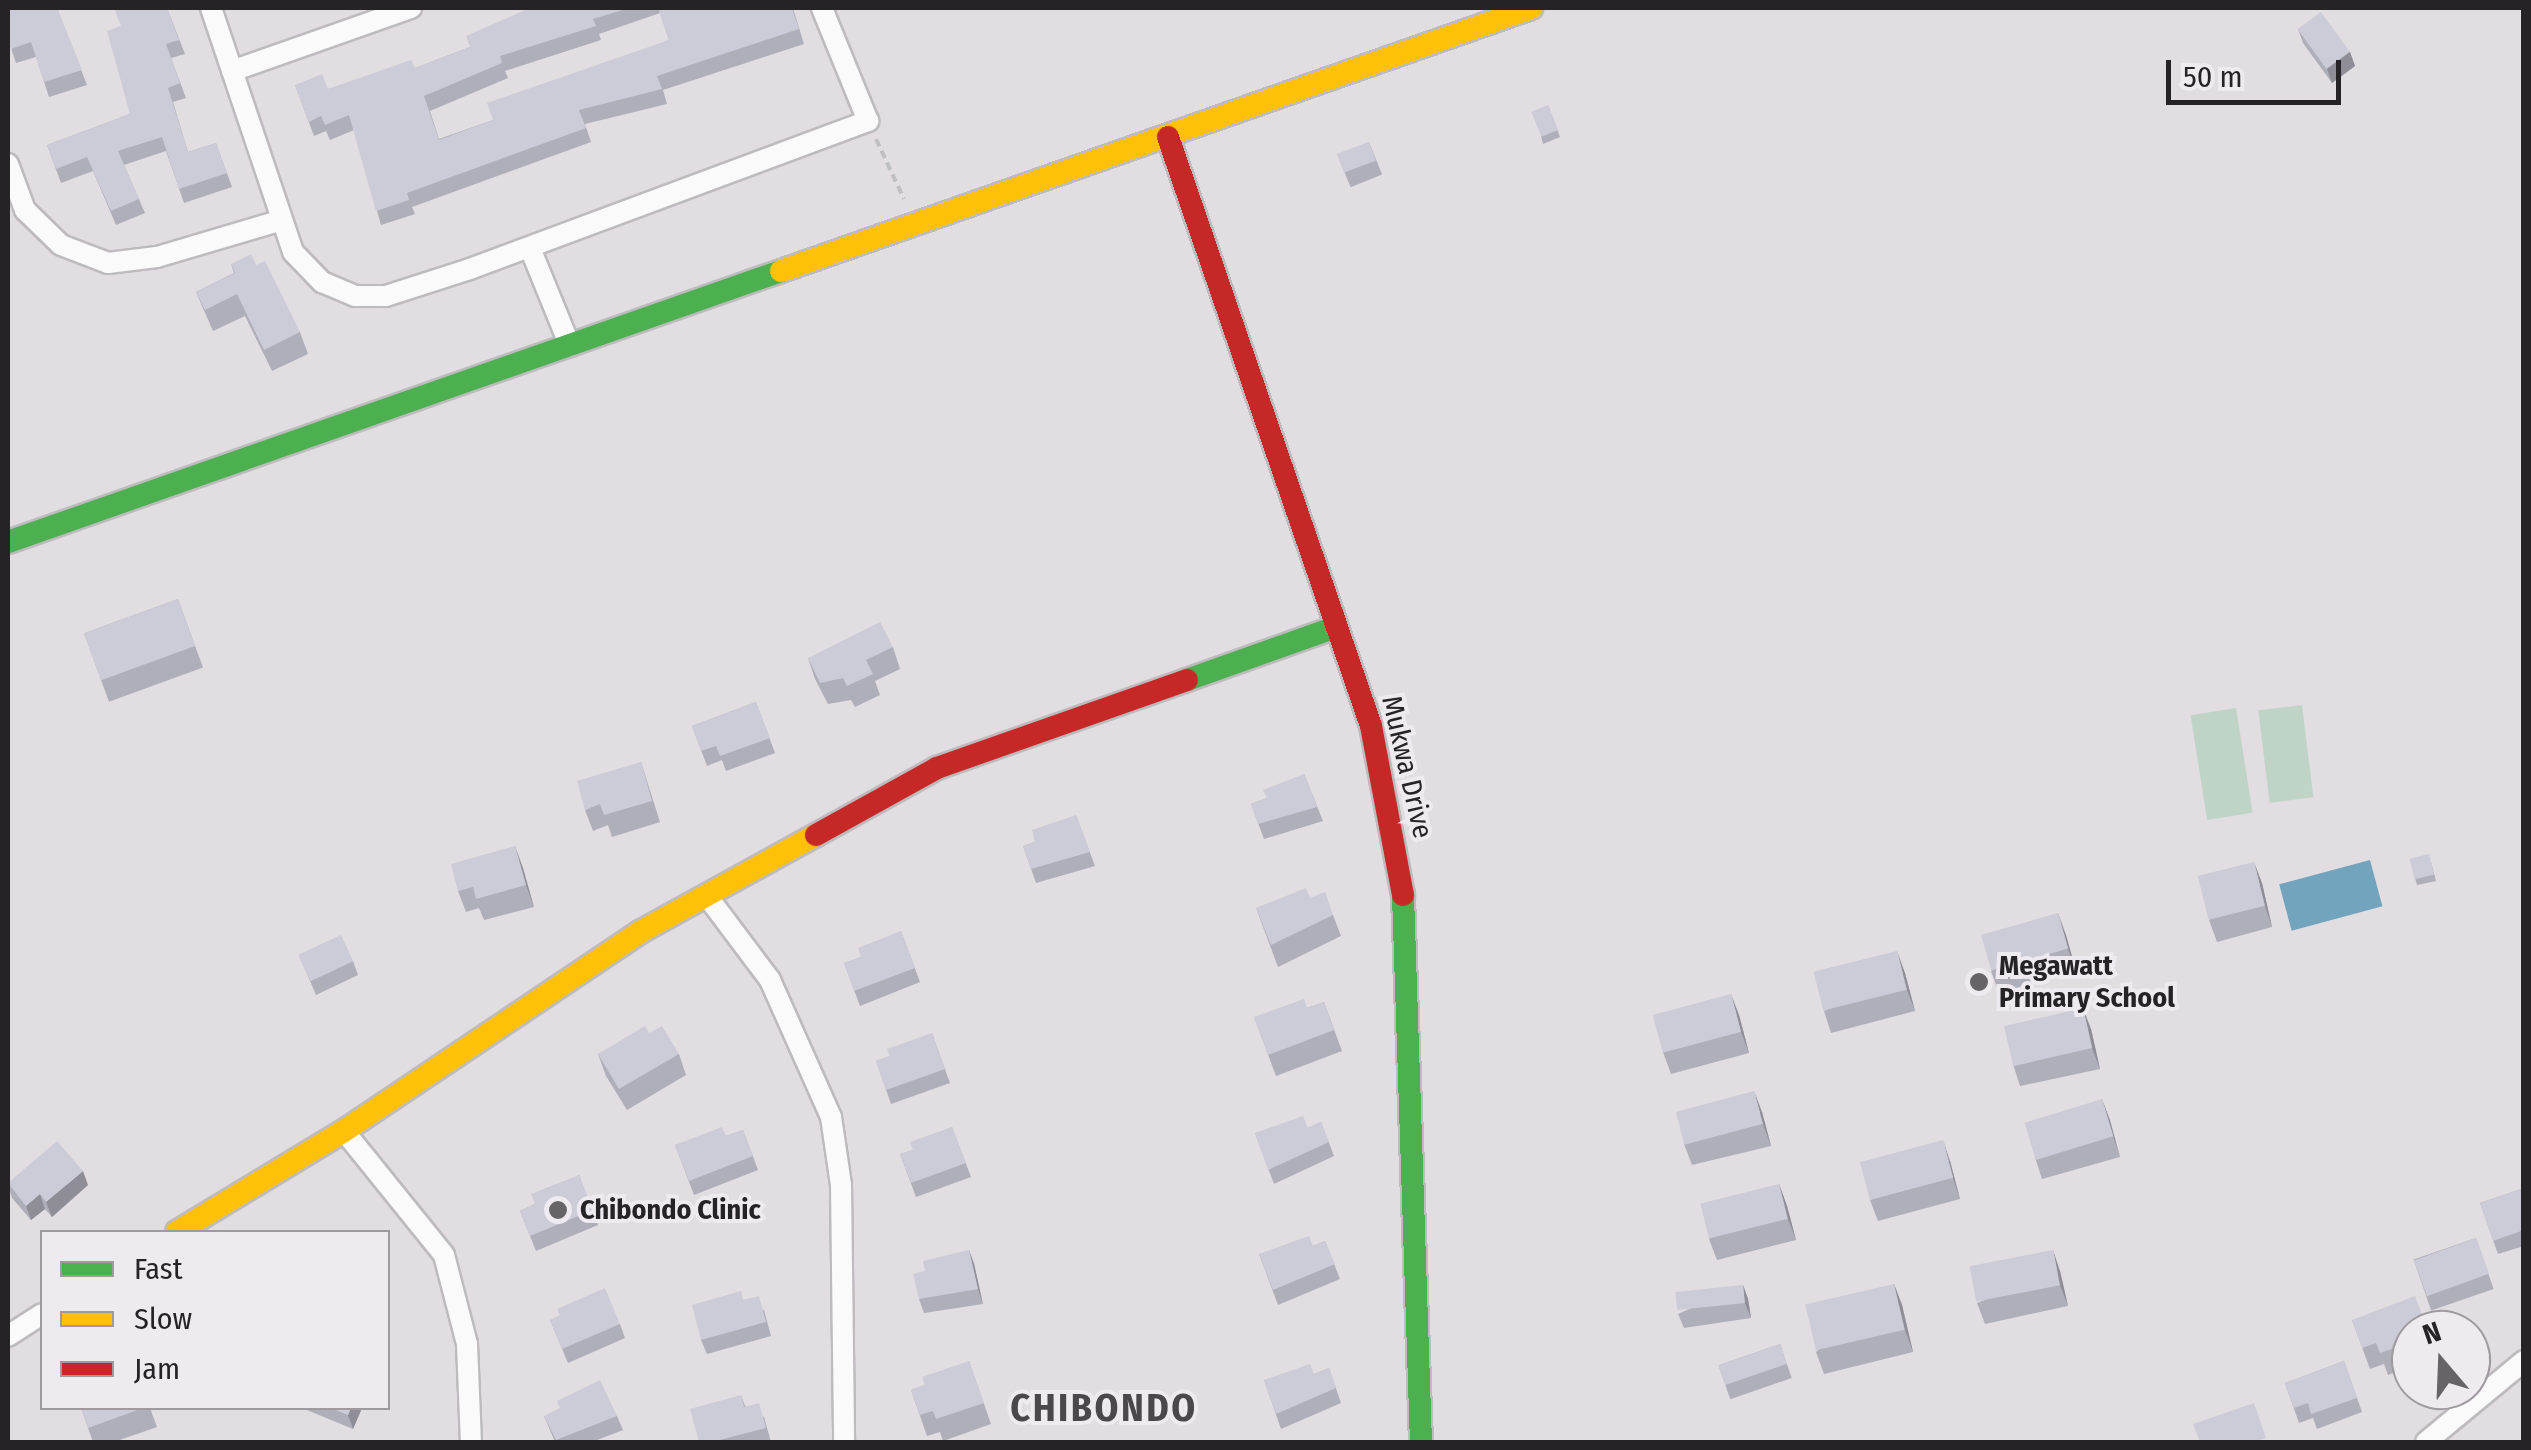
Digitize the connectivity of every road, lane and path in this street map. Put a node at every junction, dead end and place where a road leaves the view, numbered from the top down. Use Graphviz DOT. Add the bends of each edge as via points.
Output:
graph roads {
  1 [pos="211,8"];
  2 [pos="411,8"];
  3 [pos="822,8"];
  4 [pos="1531,8"];
  5 [pos="232,71"];
  6 [pos="868,122"];
  7 [pos="1168,137"];
  8 [pos="8,164"];
  9 [pos="282,220"];
  10 [pos="916,226"];
  11 [pos="530,248"];
  12 [pos="570,346"];
  13 [pos="8,542"];
  14 [pos="1336,628"];
  15 [pos="707,896"];
  16 [pos="344,1131"];
  17 [pos="180,1230"];
  18 [pos="40,1315"];
  19 [pos="8,1336"];
  20 [pos="2524,1361"];
  21 [pos="470,1442"];
  22 [pos="844,1442"];
  23 [pos="1421,1442"];
  24 [pos="2426,1442"];
  1 -- 5 [label="street"];
  2 -- 5 [label="street"];
  3 -- 6 [label="street"];
  4 -- 7 [label="street"];
  5 -- 9 [label="street"];
  6 -- 10 [label="path"];
  6 -- 11 [label="street"];
  7 -- 10 [label="street"];
  7 -- 14 [label="street, Mukwa Drive"];
  8 -- 9 [label="street" via="25,210 61,245 108,264 157,257"];
  9 -- 11 [label="street" via="293,252 322,282 355,296 386,296"];
  10 -- 12 [label="street"];
  11 -- 12 [label="street"];
  12 -- 13 [label="street"];
  14 -- 15 [label="street" via="937,768"];
  14 -- 23 [label="street, Mukwa Drive" via="1371,726 1402,880"];
  15 -- 16 [label="street" via="640,932"];
  15 -- 22 [label="street" via="770,980 832,1117 842,1185"];
  16 -- 17 [label="street"];
  16 -- 21 [label="street" via="444,1255 467,1344"];
  18 -- 19 [label="street"];
  20 -- 24 [label="street"];
}
